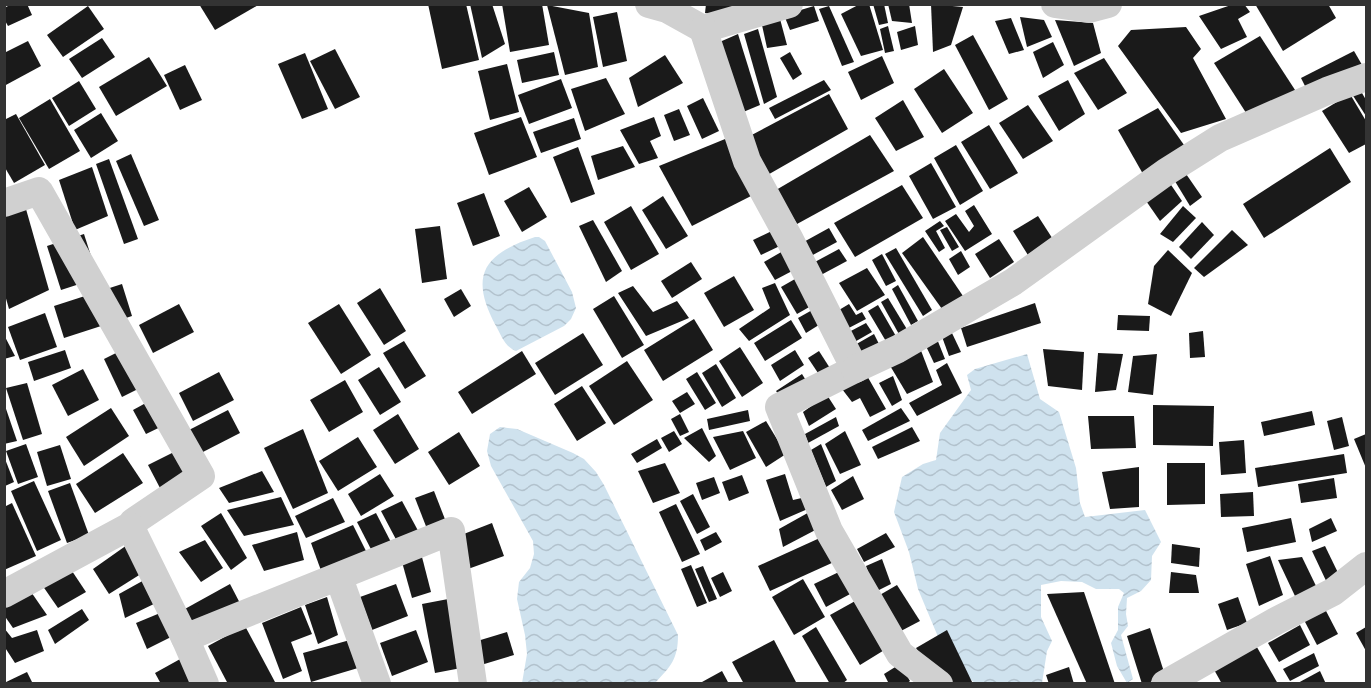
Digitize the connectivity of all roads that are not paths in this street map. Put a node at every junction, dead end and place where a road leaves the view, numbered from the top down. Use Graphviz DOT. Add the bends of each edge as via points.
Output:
graph roads {
  1 [pos="649,4"];
  2 [pos="789,4"];
  3 [pos="1055,4"];
  4 [pos="1108,4"];
  5 [pos="703,29"];
  6 [pos="1366,77"];
  7 [pos="4,203"];
  8 [pos="855,369"];
  9 [pos="133,522"];
  10 [pos="1366,566"];
  11 [pos="339,578"];
  12 [pos="4,594"];
  13 [pos="185,638"];
  14 [pos="205,684"];
  15 [pos="376,684"];
  16 [pos="473,684"];
  17 [pos="939,684"];
  18 [pos="1165,684"];
  1 -- 5 [label="street" via="667,9"];
  2 -- 5 [label="street"];
  3 -- 4 [label="street" via="1089,9"];
  5 -- 8 [label="street" via="747,160"];
  6 -- 8 [label="street" via="1220,138 1157,178 1013,282 898,349"];
  7 -- 9 [label="street" via="39,191 201,476"];
  8 -- 17 [label="street" via="779,407 829,531 900,654"];
  10 -- 18 [label="street" via="1333,592"];
  11 -- 13 [label="street"];
  11 -- 15 [label="street"];
  11 -- 16 [label="street" via="451,531"];
  12 -- 13 [label="street" via="130,526"];
  13 -- 14 [label="street"];
}
